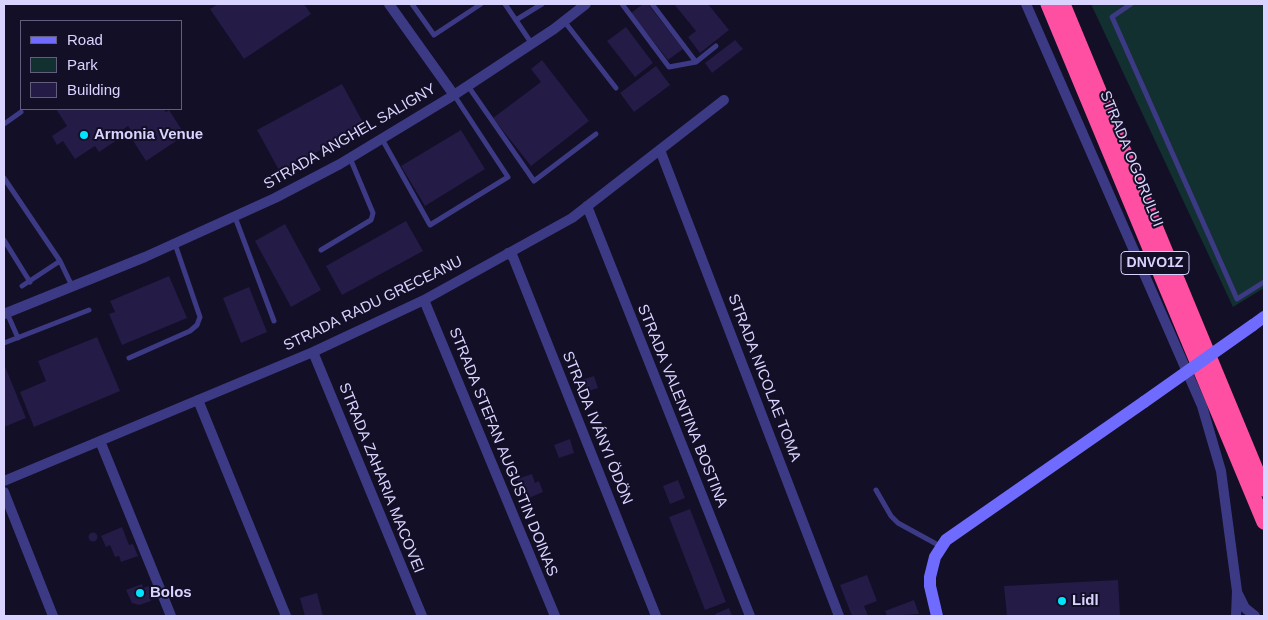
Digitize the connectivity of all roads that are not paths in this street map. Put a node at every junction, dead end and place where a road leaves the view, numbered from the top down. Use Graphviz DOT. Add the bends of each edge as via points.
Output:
graph roads {
  1 [pos="389,4"];
  2 [pos="412,4"];
  3 [pos="481,4"];
  4 [pos="505,4"];
  5 [pos="542,4"];
  6 [pos="586,4"];
  7 [pos="631,4"];
  8 [pos="652,4"];
  9 [pos="1026,4"];
  10 [pos="1048,4"];
  11 [pos="1063,4"];
  12 [pos="1131,4"];
  13 [pos="623,6"];
  14 [pos="516,20"];
  15 [pos="564,21"];
  16 [pos="532,44"];
  17 [pos="716,46"];
  18 [pos="696,62"];
  19 [pos="468,86"];
  20 [pos="616,88"];
  21 [pos="454,94"];
  22 [pos="724,100"];
  23 [pos="21,112"];
  24 [pos="4,124"];
  25 [pos="596,134"];
  26 [pos="381,138"];
  27 [pos="660,150"];
  28 [pos="350,158"];
  29 [pos="4,178"];
  30 [pos="587,206"];
  31 [pos="234,217"];
  32 [pos="4,240"];
  33 [pos="175,243"];
  34 [pos="321,250"];
  35 [pos="508,253"];
  36 [pos="60,261"];
  37 [pos="30,282"];
  38 [pos="1264,282"];
  39 [pos="22,286"];
  40 [pos="72,286"];
  41 [pos="424,300"];
  42 [pos="88,310"];
  43 [pos="5,313"];
  44 [pos="1264,317"];
  45 [pos="274,321"];
  46 [pos="18,338"];
  47 [pos="4,343"];
  48 [pos="313,352"];
  49 [pos="129,358"];
  50 [pos="198,400"];
  51 [pos="100,440"];
  52 [pos="4,481"];
  53 [pos="1264,489"];
  54 [pos="876,490"];
  55 [pos="4,492"];
  56 [pos="1256,504"];
  57 [pos="1264,522"];
  58 [pos="1264,533"];
  59 [pos="940,546"];
  60 [pos="1237,591"];
  61 [pos="932,596"];
  62 [pos="1236,605"];
  63 [pos="53,616"];
  64 [pos="171,616"];
  65 [pos="286,616"];
  66 [pos="422,616"];
  67 [pos="555,616"];
  68 [pos="656,616"];
  69 [pos="750,616"];
  70 [pos="839,616"];
  71 [pos="938,616"];
  72 [pos="946,616"];
  73 [pos="1236,616"];
  74 [pos="1242,616"];
  75 [pos="1255,616"];
  1 -- 21 [label="street"];
  2 -- 3 [label="lane" via="434,35"];
  4 -- 14 [label="lane"];
  5 -- 14 [label="lane"];
  6 -- 15 [label="street, STRADA ANGHEL SALIGNY"];
  7 -- 13 [label="lane"];
  8 -- 18 [label="lane"];
  9 -- 60 [label="street" via="1202,406 1221,471"];
  10 -- 56 [label="highway, STRADA OGORULUI / DNVO1Z"];
  11 -- 53 [label="highway, STRADA OGORULUI / DNVO1Z"];
  12 -- 38 [label="lane" via="1112,17 1237,299"];
  13 -- 18 [label="lane" via="669,67"];
  14 -- 16 [label="lane"];
  15 -- 16 [label="street, STRADA ANGHEL SALIGNY"];
  15 -- 20 [label="lane"];
  16 -- 19 [label="street, STRADA ANGHEL SALIGNY"];
  17 -- 18 [label="lane"];
  19 -- 21 [label="street, STRADA ANGHEL SALIGNY"];
  19 -- 25 [label="lane" via="534,180"];
  21 -- 26 [label="street, STRADA ANGHEL SALIGNY"];
  21 -- 26 [label="lane" via="508,177 430,225"];
  22 -- 27 [label="street, STRADA RADU GRECEANU"];
  23 -- 24 [label="lane"];
  26 -- 28 [label="street, STRADA ANGHEL SALIGNY"];
  27 -- 30 [label="street, STRADA RADU GRECEANU"];
  27 -- 70 [label="street, STRADA NICOLAE TOMA"];
  28 -- 31 [label="street, STRADA ANGHEL SALIGNY"];
  28 -- 34 [label="lane" via="372,217"];
  29 -- 36 [label="lane"];
  30 -- 35 [label="street, STRADA RADU GRECEANU" via="572,218"];
  30 -- 69 [label="street, STRADA VALENTINA BOSTINA"];
  31 -- 33 [label="street, STRADA ANGHEL SALIGNY"];
  31 -- 45 [label="lane"];
  32 -- 37 [label="lane"];
  33 -- 40 [label="street, STRADA ANGHEL SALIGNY"];
  33 -- 49 [label="lane" via="200,317 197,325"];
  35 -- 41 [label="street, STRADA RADU GRECEANU"];
  35 -- 68 [label="street, STRADA IVÁNYI ÖDÖN" via="513,258"];
  36 -- 37 [label="lane"];
  36 -- 40 [label="lane"];
  37 -- 39 [label="lane"];
  40 -- 43 [label="street, STRADA ANGHEL SALIGNY"];
  41 -- 48 [label="street, STRADA RADU GRECEANU"];
  41 -- 67 [label="street, STRADA STEFAN AUGUSTIN DOINAS"];
  42 -- 46 [label="lane"];
  43 -- 46 [label="lane"];
  44 -- 59 [label="main road, bridge" via="962,526"];
  46 -- 47 [label="lane"];
  48 -- 50 [label="street, STRADA RADU GRECEANU"];
  48 -- 66 [label="street, STRADA ZAHARIA MACOVEI"];
  50 -- 51 [label="street, STRADA RADU GRECEANU"];
  50 -- 65 [label="street"];
  51 -- 52 [label="street, STRADA RADU GRECEANU"];
  51 -- 64 [label="street"];
  54 -- 59 [label="lane" via="890,516 898,523"];
  55 -- 63 [label="street"];
  56 -- 57 [label="highway, STRADA OGORULUI / DNVO1Z"];
  56 -- 58 [label="highway"];
  59 -- 61 [label="main road" via="931,571"];
  60 -- 62 [label="street"];
  60 -- 75 [label="street" via="1245,608"];
  61 -- 71 [label="main road"];
  61 -- 72 [label="main road"];
  62 -- 73 [label="street"];
  62 -- 74 [label="street"];
}
